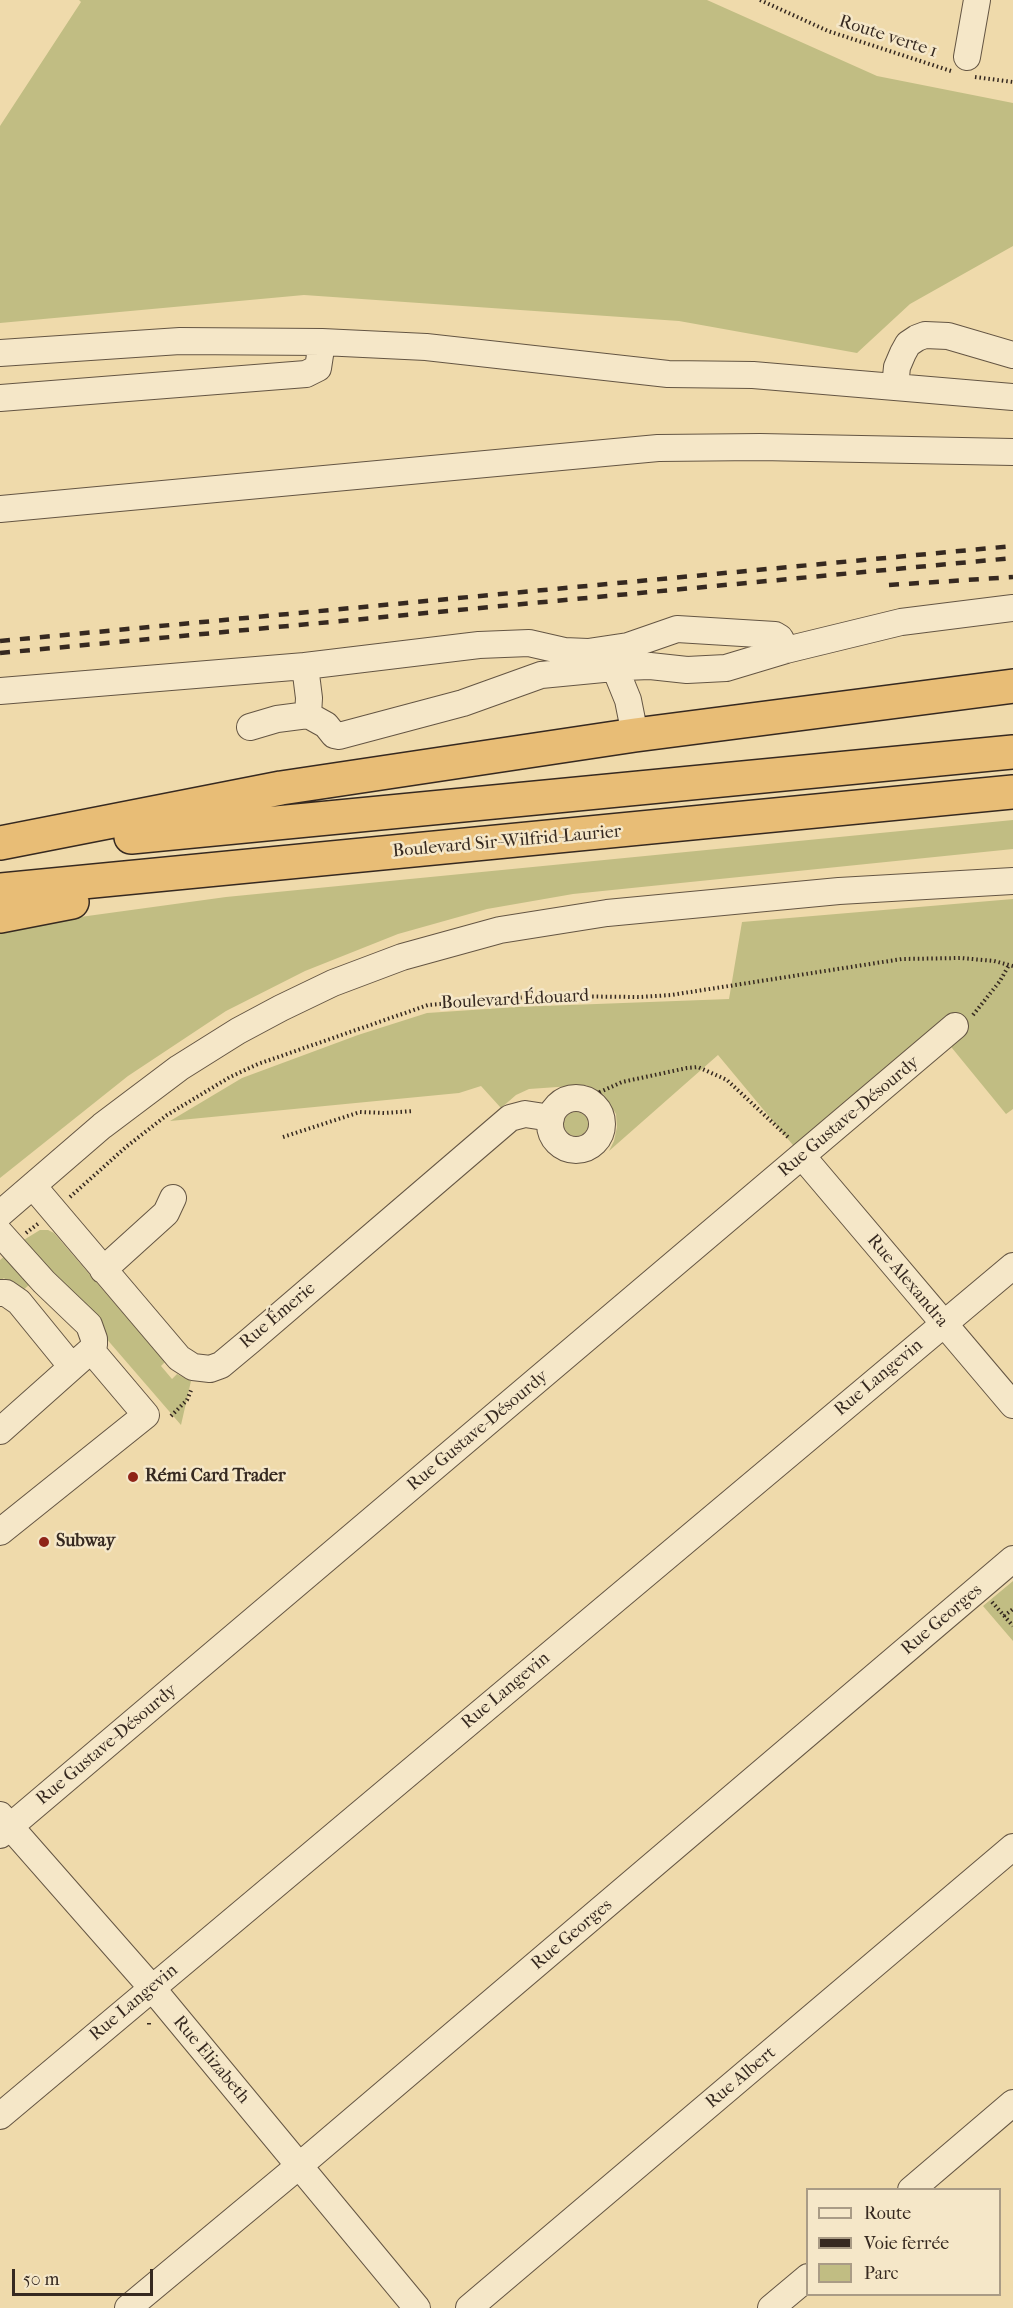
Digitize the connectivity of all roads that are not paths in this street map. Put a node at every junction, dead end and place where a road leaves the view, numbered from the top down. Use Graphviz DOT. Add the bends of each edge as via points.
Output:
graph roads {
  1 [pos="977,0"];
  2 [pos="965,68"];
  3 [pos="322,342"];
  4 [pos="0,353"];
  5 [pos="1013,355"];
  6 [pos="895,387"];
  7 [pos="1013,397"];
  8 [pos="0,398"];
  9 [pos="1013,452"];
  10 [pos="0,509"];
  11 [pos="1013,608"];
  12 [pos="786,650"];
  13 [pos="614,659"];
  14 [pos="305,666"];
  15 [pos="1013,686"];
  16 [pos="0,691"];
  17 [pos="308,715"];
  18 [pos="250,727"];
  19 [pos="635,735"];
  20 [pos="1013,752"];
  21 [pos="1013,792"];
  22 [pos="0,843"];
  23 [pos="0,849"];
  24 [pos="1013,864"];
  25 [pos="255,866"];
  26 [pos="1013,881"];
  27 [pos="0,890"];
  28 [pos="839,891"];
  29 [pos="0,916"];
  30 [pos="963,1021"];
  31 [pos="551,1118"];
  32 [pos="797,1149"];
  33 [pos="33,1186"];
  34 [pos="173,1198"];
  35 [pos="0,1214"];
  36 [pos="0,1233"];
  37 [pos="1013,1266"];
  38 [pos="103,1270"];
  39 [pos="0,1293"];
  40 [pos="943,1324"];
  41 [pos="82,1358"];
  42 [pos="1013,1405"];
  43 [pos="1,1430"];
  44 [pos="0,1532"];
  45 [pos="1013,1559"];
  46 [pos="3,1826"];
  47 [pos="1013,1847"];
  48 [pos="152,1988"];
  49 [pos="1013,2103"];
  50 [pos="0,2116"];
  51 [pos="300,2165"];
  52 [pos="913,2188"];
  53 [pos="806,2278"];
  54 [pos="128,2308"];
  55 [pos="417,2308"];
  56 [pos="469,2308"];
  57 [pos="771,2308"];
  1 -- 2 [label="street"];
  3 -- 4 [label="street" via="158,342"];
  3 -- 6 [label="street" via="426,347 668,374 753,375"];
  3 -- 8 [label="street" via="318,368 306,374"];
  5 -- 6 [label="street" via="948,336 925,335 908,344 897,367"];
  6 -- 7 [label="street"];
  9 -- 10 [label="street" via="760,447 636,450"];
  11 -- 12 [label="street" via="901,622"];
  12 -- 13 [label="street" via="726,668 687,670"];
  12 -- 13 [label="street" via="775,635 677,629 660,633"];
  13 -- 14 [label="street" via="529,643 479,645"];
  13 -- 17 [label="street" via="541,675 463,703 339,736"];
  13 -- 19 [label="street"];
  14 -- 16 [label="street"];
  14 -- 17 [label="street"];
  15 -- 19 [label="highway"];
  17 -- 18 [label="street"];
  19 -- 22 [label="highway" via="281,788"];
  20 -- 23 [label="highway"];
  21 -- 25 [label="highway, Boulevard Sir-Wilfrid-Laurier"];
  24 -- 28 [label="street"];
  25 -- 27 [label="highway, Boulevard Sir-Wilfrid-Laurier"];
  25 -- 29 [label="highway"];
  26 -- 28 [label="street"];
  28 -- 33 [label="street" via="576,917 476,935 402,957 314,992 230,1036 141,1096"];
  30 -- 32 [label="street, Rue Gustave-Désourdy"];
  31 -- 31 [label="street" via="564,1101 577,1098 590,1102 599,1111 602,1129 597,1140 586,1148 573,1150 557,1142 551,1131"];
  31 -- 38 [label="street, Rue Émerie" via="525,1114 510,1118 215,1367 198,1369 183,1362"];
  32 -- 40 [label="street, Rue Alexandra"];
  32 -- 46 [label="street, Rue Gustave-Désourdy"];
  33 -- 35 [label="street"];
  33 -- 38 [label="street, Rue Émerie"];
  34 -- 38 [label="street" via="166,1213"];
  36 -- 41 [label="street" via="89,1325 94,1339"];
  37 -- 40 [label="street, Rue Langevin"];
  39 -- 41 [label="street" via="19,1302"];
  40 -- 42 [label="street, Rue Alexandra"];
  40 -- 48 [label="street, Rue Langevin"];
  41 -- 43 [label="street"];
  41 -- 44 [label="street" via="146,1414"];
  45 -- 51 [label="street, Rue Georges"];
  46 -- 48 [label="street, Rue Elizabeth"];
  47 -- 56 [label="street, Rue Albert"];
  48 -- 50 [label="street, Rue Langevin"];
  48 -- 51 [label="street, Rue Elizabeth"];
  49 -- 52 [label="street"];
  51 -- 54 [label="street, Rue Georges"];
  51 -- 55 [label="street, Rue Elizabeth"];
  53 -- 57 [label="street"];
}
